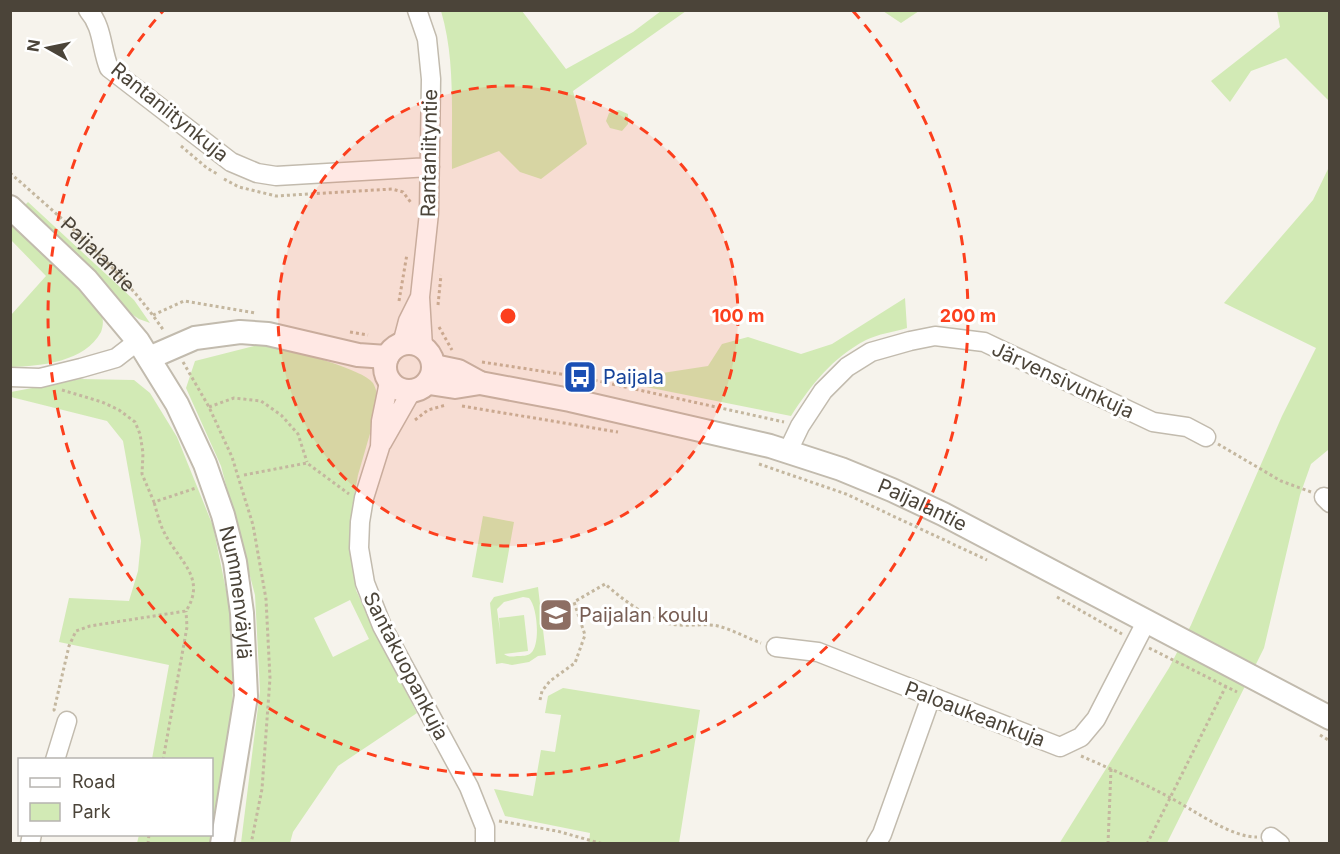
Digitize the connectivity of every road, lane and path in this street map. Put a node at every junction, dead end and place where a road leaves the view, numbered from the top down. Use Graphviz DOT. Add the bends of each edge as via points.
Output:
graph roads {
  1 [pos="88,10"];
  2 [pos="417,10"];
  3 [pos="430,167"];
  4 [pos="10,173"];
  5 [pos="10,207"];
  6 [pos="174,346"];
  7 [pos="144,350"];
  8 [pos="408,368"];
  9 [pos="10,377"];
  10 [pos="40,378"];
  11 [pos="408,425"];
  12 [pos="619,432"];
  13 [pos="1206,437"];
  14 [pos="788,452"];
  15 [pos="307,463"];
  16 [pos="757,463"];
  17 [pos="244,475"];
  18 [pos="200,487"];
  19 [pos="364,498"];
  20 [pos="1327,500"];
  21 [pos="154,502"];
  22 [pos="989,561"];
  23 [pos="1054,596"];
  24 [pos="186,611"];
  25 [pos="1141,632"];
  26 [pos="776,647"];
  27 [pos="1226,686"];
  28 [pos="1244,696"];
  29 [pos="931,697"];
  30 [pos="540,700"];
  31 [pos="1329,718"];
  32 [pos="66,721"];
  33 [pos="1311,730"];
  34 [pos="1329,741"];
  35 [pos="1060,747"];
  36 [pos="55,758"];
  37 [pos="163,758"];
  38 [pos="1111,769"];
  39 [pos="1171,798"];
  40 [pos="496,820"];
  41 [pos="1275,840"];
  42 [pos="222,843"];
  43 [pos="485,843"];
  44 [pos="603,843"];
  45 [pos="876,843"];
  46 [pos="1108,843"];
  47 [pos="1147,843"];
  1 -- 3 [label="street, Rantaniitynkuja" via="98,22 109,68 231,162 276,176"];
  2 -- 3 [label="street, Rantaniityntie" via="427,39 431,79"];
  3 -- 8 [label="street, Rantaniityntie" via="420,297"];
  4 -- 6 [label="path, Paijalantie" via="123,281"];
  5 -- 7 [label="street, Paijalantie" via="87,280"];
  6 -- 7 [label="street, Paijalantie"];
  6 -- 8 [label="street, Paijalantie" via="195,338 240,332 268,334"];
  6 -- 15 [label="path, Paijalantie" via="209,407 234,398 261,401 298,434"];
  7 -- 10 [label="street"];
  7 -- 42 [label="street, Nummenväylä" via="177,404 205,464 235,562 246,696"];
  8 -- 14 [label="street, Paijalantie" via="458,371 480,382 674,423"];
  8 -- 19 [label="street, Santakuopankuja"];
  9 -- 10 [label="street"];
  10 -- 21 [label="path" via="53,387 102,402 135,422 143,453 142,474"];
  11 -- 12 [label="path" via="428,410 452,404"];
  13 -- 14 [label="street, Järvensivunkuja" via="1187,427 1154,422 984,342 935,336 871,352 847,367 823,391"];
  13 -- 20 [label="path" via="1281,481"];
  14 -- 25 [label="street, Paijalantie" via="841,469 943,514"];
  15 -- 17 [label="path"];
  15 -- 19 [label="path" via="350,495"];
  16 -- 22 [label="path" via="846,494"];
  18 -- 21 [label="path"];
  19 -- 43 [label="street, Santakuopankuja" via="359,548 364,583 382,626 469,787 485,827"];
  21 -- 24 [label="path" via="165,534 193,582 192,600"];
  23 -- 25 [label="path"];
  24 -- 32 [label="path" via="76,631 54,710"];
  24 -- 37 [label="path" via="187,627"];
  25 -- 27 [label="path"];
  25 -- 31 [label="street, Paijalantie"];
  25 -- 35 [label="street, Paloaukeankuja" via="1096,719 1081,737"];
  26 -- 29 [label="street, Paloaukeankuja" via="818,652"];
  26 -- 30 [label="path" via="717,626 671,624 652,618 605,584 574,603 585,635 575,663 550,681"];
  27 -- 28 [label="path"];
  27 -- 39 [label="path"];
  29 -- 35 [label="street, Paloaukeankuja"];
  29 -- 45 [label="street"];
  32 -- 36 [label="street"];
  33 -- 34 [label="path"];
  35 -- 38 [label="path"];
  38 -- 39 [label="path"];
  38 -- 46 [label="path"];
  39 -- 41 [label="path" via="1236,832"];
  39 -- 47 [label="path"];
  40 -- 44 [label="path"];
}
